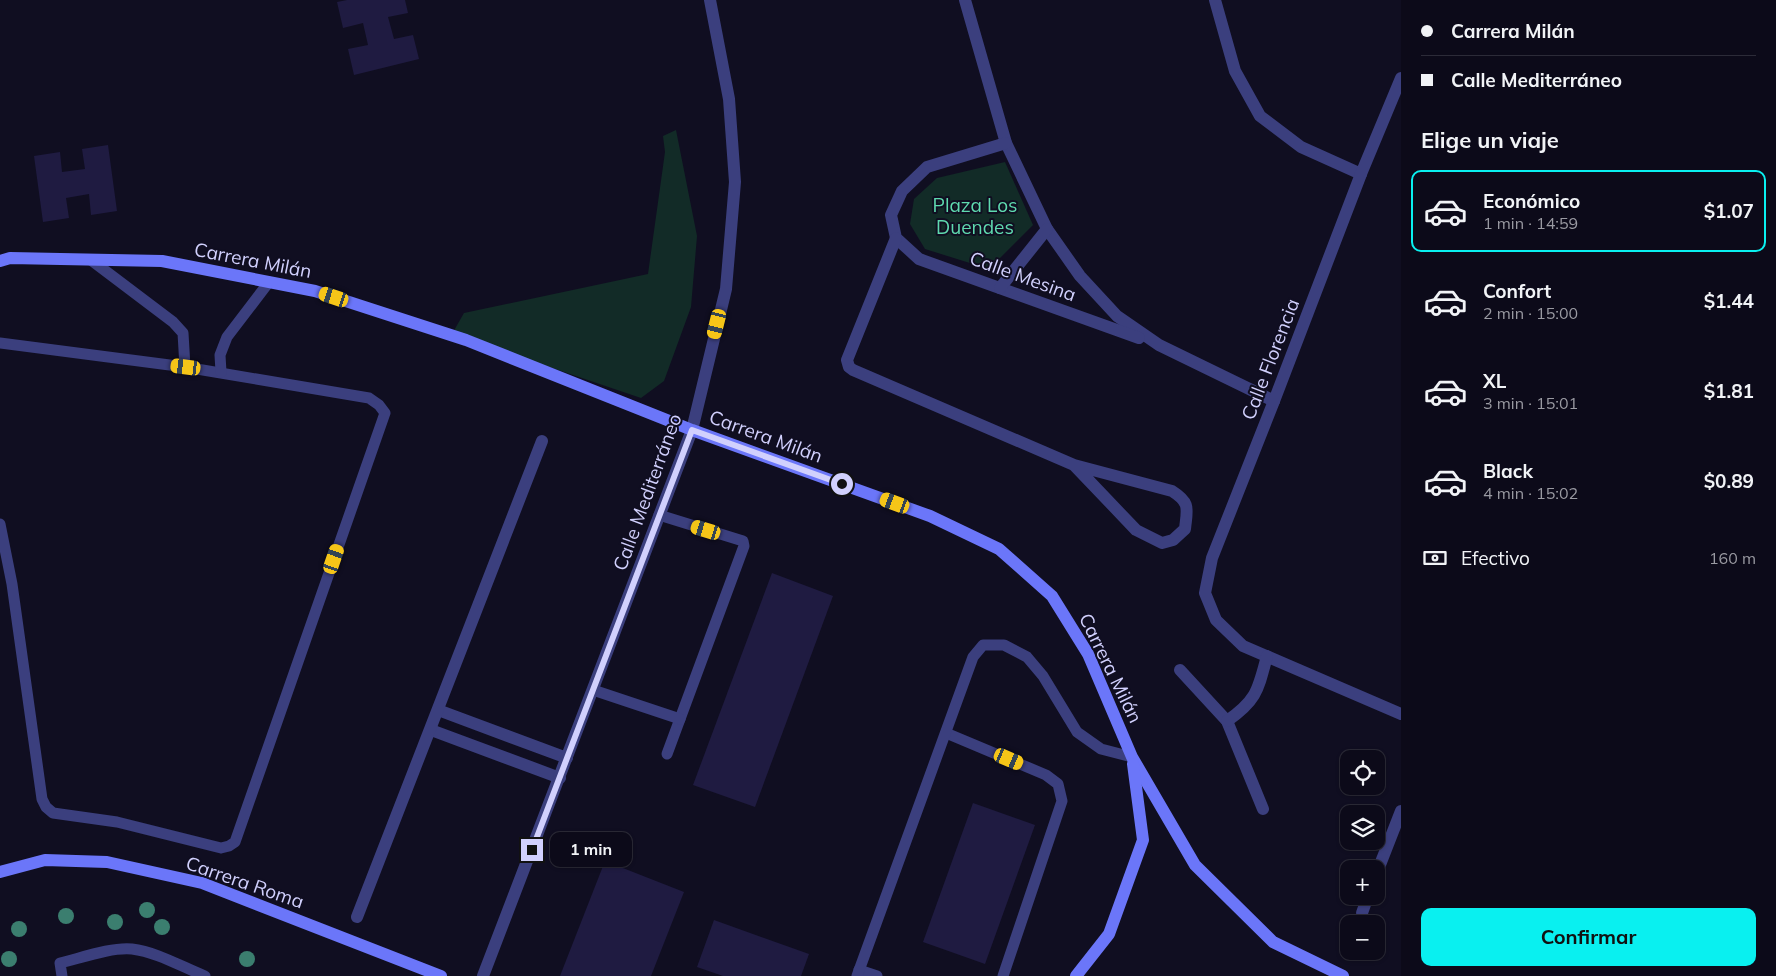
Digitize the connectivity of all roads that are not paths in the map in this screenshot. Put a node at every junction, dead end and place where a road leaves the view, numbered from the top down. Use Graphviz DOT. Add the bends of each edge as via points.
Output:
graph roads {
  1 [pos="710,0"];
  2 [pos="965,0"];
  3 [pos="1215,0"];
  4 [pos="1401,78"];
  5 [pos="1006,143"];
  6 [pos="1361,174"];
  7 [pos="1047,229"];
  8 [pos="896,238"];
  9 [pos="0,260"];
  10 [pos="91,260"];
  11 [pos="269,282"];
  12 [pos="1000,288"];
  13 [pos="0,343"];
  14 [pos="1159,345"];
  15 [pos="186,367"];
  16 [pos="221,372"];
  17 [pos="1274,401"];
  18 [pos="692,430"];
  19 [pos="542,441"];
  20 [pos="1074,465"];
  21 [pos="659,516"];
  22 [pos="0,524"];
  23 [pos="1267,656"];
  24 [pos="1180,670"];
  25 [pos="593,690"];
  26 [pos="438,710"];
  27 [pos="1401,714"];
  28 [pos="680,719"];
  29 [pos="1226,721"];
  30 [pos="431,730"];
  31 [pos="946,733"];
  32 [pos="667,754"];
  33 [pos="1132,757"];
  34 [pos="567,758"];
  35 [pos="560,778"];
  36 [pos="1263,809"];
  37 [pos="1401,811"];
  38 [pos="1382,860"];
  39 [pos="0,872"];
  40 [pos="1365,905"];
  41 [pos="1362,913"];
  42 [pos="357,917"];
  43 [pos="858,973"];
  44 [pos="62,976"];
  45 [pos="205,976"];
  46 [pos="441,976"];
  47 [pos="483,976"];
  48 [pos="876,976"];
  49 [pos="1003,976"];
  50 [pos="1076,976"];
  51 [pos="1343,976"];
  1 -- 18 [label="street, Calle Mediterráneo" via="729,98 736,182 726,289"];
  2 -- 5 [label="street, Calle Mesina"];
  3 -- 6 [label="street" via="1235,71 1260,116 1301,147"];
  4 -- 6 [label="street, Calle Florencia"];
  5 -- 7 [label="street, Calle Mesina"];
  5 -- 8 [label="street" via="927,167 902,191 891,214"];
  6 -- 17 [label="street, Calle Florencia"];
  7 -- 12 [label="street"];
  7 -- 14 [label="street, Calle Mesina" via="1080,276 1116,316"];
  8 -- 12 [label="street, Calle Mesina" via="920,259"];
  8 -- 20 [label="street" via="847,360 849,366"];
  9 -- 10 [label="street, Carrera Milán"];
  10 -- 11 [label="street, Carrera Milán" via="162,261"];
  10 -- 15 [label="lane" via="174,322 183,333"];
  11 -- 16 [label="lane" via="227,337 220,355"];
  11 -- 18 [label="street, Carrera Milán" via="315,291 466,340"];
  12 -- 14 [label="street, Calle Mesina"];
  13 -- 15 [label="lane"];
  14 -- 17 [label="street, Calle Mesina"];
  15 -- 16 [label="lane"];
  16 -- 22 [label="lane" via="369,398 385,413 236,842 221,848 117,822 53,813 46,807 42,799"];
  17 -- 23 [label="street, Calle Florencia" via="1212,558 1205,594 1216,620 1243,646"];
  18 -- 21 [label="street, Calle Mediterráneo"];
  18 -- 33 [label="street, Carrera Milán" via="930,516 999,549 1052,596 1088,654"];
  19 -- 26 [label="street"];
  20 -- 20 [label="street" via="1136,530 1162,543 1173,540 1185,529 1187,507 1182,497 1172,491"];
  21 -- 25 [label="street, Calle Mediterráneo"];
  21 -- 28 [label="lane" via="742,541 744,546"];
  23 -- 27 [label="street"];
  23 -- 29 [label="street" via="1259,688 1244,708"];
  24 -- 29 [label="street"];
  25 -- 28 [label="lane"];
  25 -- 34 [label="street, Calle Mediterráneo"];
  26 -- 30 [label="street"];
  26 -- 34 [label="street"];
  28 -- 32 [label="lane"];
  29 -- 36 [label="street"];
  30 -- 35 [label="street"];
  30 -- 42 [label="street"];
  31 -- 33 [label="lane" via="973,657 983,645 1004,645 1027,657 1038,670 1077,732 1101,749"];
  31 -- 43 [label="lane"];
  31 -- 49 [label="lane" via="1046,775 1058,784 1062,801"];
  33 -- 50 [label="street" via="1143,840 1109,934"];
  33 -- 51 [label="street, Carrera Milán" via="1195,865 1273,942"];
  34 -- 35 [label="street, Calle Mediterráneo"];
  35 -- 47 [label="street, Calle Mediterráneo"];
  37 -- 38 [label="street"];
  39 -- 46 [label="street, Carrera Roma" via="45,860 107,862 202,883"];
  40 -- 41 [label="street"];
  43 -- 48 [label="lane"];
  44 -- 45 [label="lane" via="60,964 132,949"];
}
